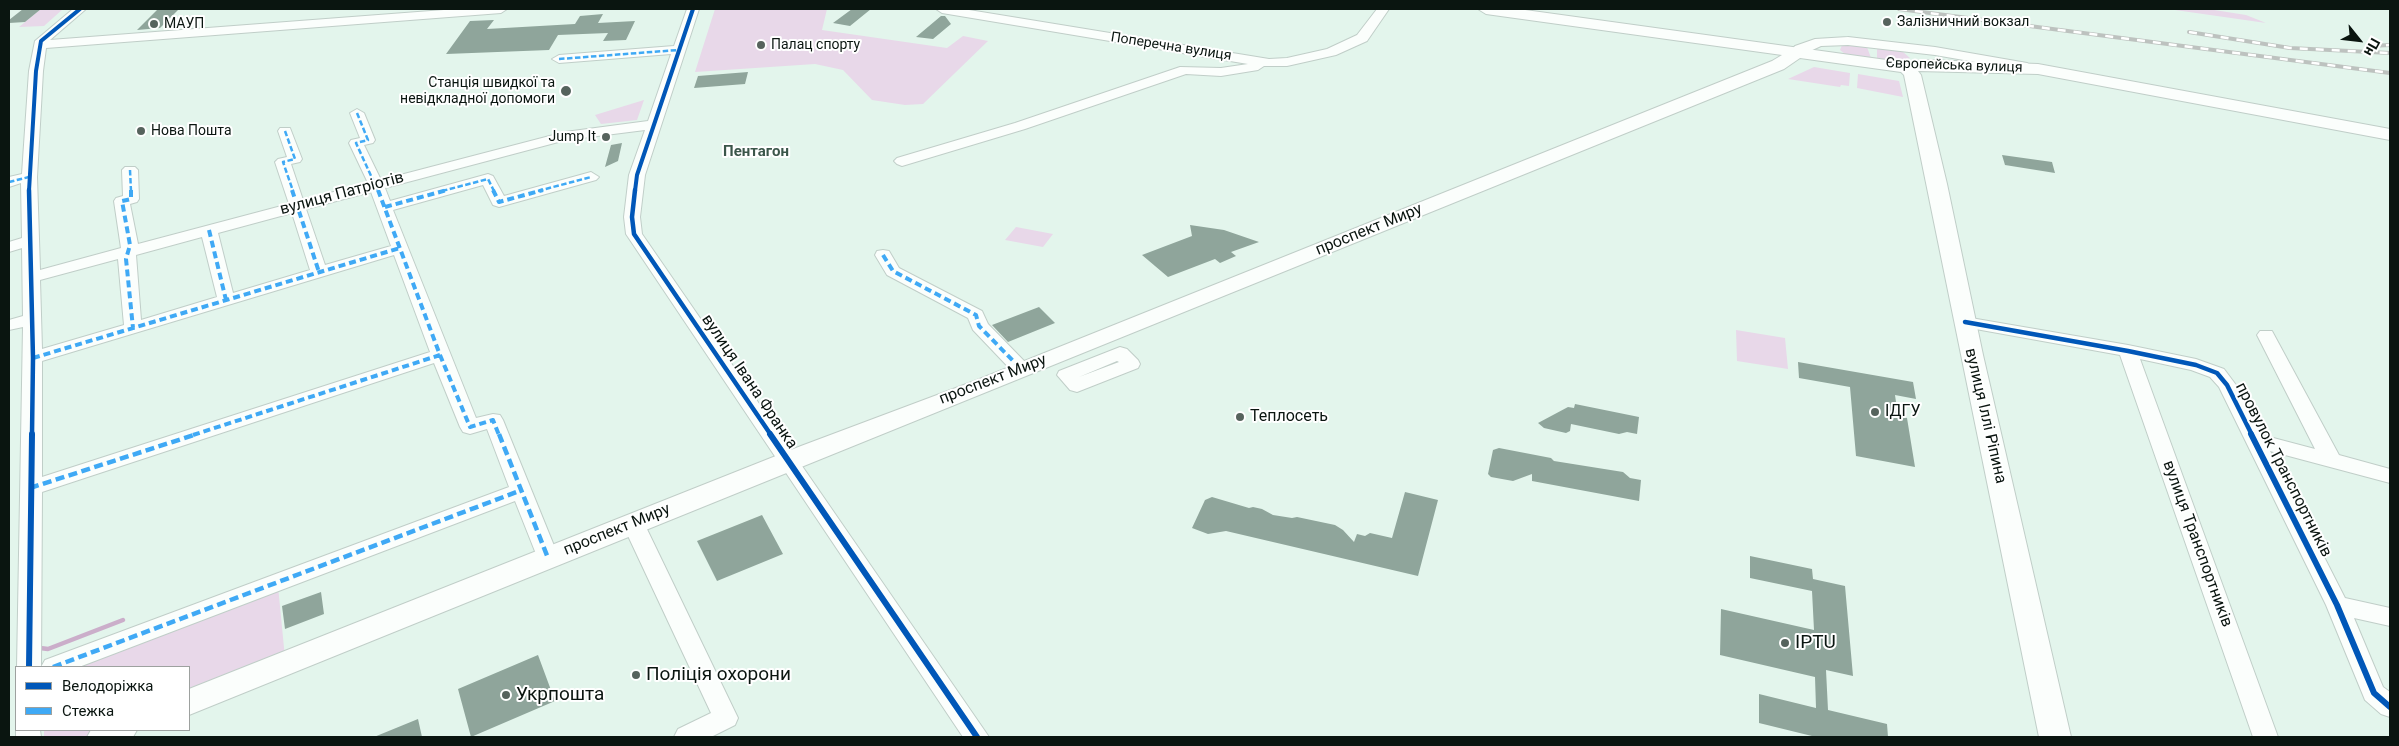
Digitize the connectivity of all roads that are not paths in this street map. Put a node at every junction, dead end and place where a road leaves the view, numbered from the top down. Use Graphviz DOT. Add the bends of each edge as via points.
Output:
graph roads {
  1 [pos="80,9"];
  2 [pos="501,9"];
  3 [pos="693,9"];
  4 [pos="942,9"];
  5 [pos="1383,9"];
  6 [pos="1486,9"];
  7 [pos="1842,41"];
  8 [pos="40,45"];
  9 [pos="1897,47"];
  10 [pos="678,50"];
  11 [pos="1795,54"];
  12 [pos="559,59"];
  13 [pos="1856,62"];
  14 [pos="1269,63"];
  15 [pos="1981,63"];
  16 [pos="1913,67"];
  17 [pos="357,113"];
  18 [pos="655,124"];
  19 [pos="286,131"];
  20 [pos="2390,134"];
  21 [pos="902,161"];
  22 [pos="130,170"];
  23 [pos="30,177"];
  24 [pos="591,177"];
  25 [pos="9,182"];
  26 [pos="376,185"];
  27 [pos="298,206"];
  28 [pos="385,207"];
  29 [pos="209,230"];
  30 [pos="31,241"];
  31 [pos="9,247"];
  32 [pos="400,248"];
  33 [pos="128,252"];
  34 [pos="883,255"];
  35 [pos="319,272"];
  36 [pos="32,277"];
  37 [pos="226,300"];
  38 [pos="32,319"];
  39 [pos="1965,322"];
  40 [pos="9,325"];
  41 [pos="133,328"];
  42 [pos="2266,335"];
  43 [pos="2128,350"];
  44 [pos="440,354"];
  45 [pos="32,358"];
  46 [pos="1021,370"];
  47 [pos="2254,440"];
  48 [pos="2331,460"];
  49 [pos="788,461"];
  50 [pos="2390,476"];
  51 [pos="30,488"];
  52 [pos="522,490"];
  53 [pos="633,523"];
  54 [pos="548,558"];
  55 [pos="2337,605"];
  56 [pos="2390,617"];
  57 [pos="29,666"];
  58 [pos="56,666"];
  59 [pos="190,702"];
  60 [pos="2387,705"];
  61 [pos="726,718"];
  62 [pos="118,731"];
  63 [pos="103,737"];
  64 [pos="687,737"];
  65 [pos="977,737"];
  66 [pos="2055,737"];
  67 [pos="2266,737"];
  1 -- 8 [label="street"];
  2 -- 8 [label="street"];
  3 -- 10 [label="street, вулиця Івана Франка"];
  4 -- 14 [label="street, Поперечна вулиця"];
  5 -- 14 [label="street, Поперечна вулиця" via="1362,38 1331,52"];
  6 -- 11 [label="main road, Європейська вулиця"];
  7 -- 9 [label="street"];
  7 -- 11 [label="street" via="1820,42"];
  7 -- 13 [label="street" via="1830,44 1829,50"];
  8 -- 23 [label="street"];
  9 -- 15 [label="street"];
  9 -- 16 [label="street" via="1921,56 1924,61"];
  10 -- 12 [label="street"];
  10 -- 18 [label="street, вулиця Івана Франка"];
  11 -- 13 [label="main road, Європейська вулиця"];
  11 -- 46 [label="main road, проспект Миру" via="1764,70"];
  13 -- 16 [label="main road, Європейська вулиця"];
  14 -- 21 [label="street" via="1221,72 1185,70 1020,126"];
  15 -- 16 [label="main road, Європейська вулиця"];
  15 -- 20 [label="main road, Європейська вулиця" via="2038,69"];
  16 -- 39 [label="main road, вулиця Іллі Ріпина" via="1912,75"];
  17 -- 26 [label="street" via="368,140 356,143"];
  18 -- 26 [label="street, вулиця Патріотів" via="564,136"];
  18 -- 49 [label="street, вулиця Івана Франка" via="637,175 632,217 634,234"];
  19 -- 27 [label="street" via="295,159 283,162"];
  22 -- 33 [label="street" via="131,199 122,201 130,246"];
  23 -- 25 [label="street"];
  23 -- 30 [label="street"];
  24 -- 28 [label="street" via="499,202 488,179"];
  26 -- 27 [label="street, вулиця Патріотів"];
  26 -- 28 [label="street"];
  27 -- 29 [label="street, вулиця Патріотів"];
  27 -- 35 [label="street"];
  28 -- 32 [label="street"];
  29 -- 33 [label="street, вулиця Патріотів"];
  29 -- 37 [label="street"];
  30 -- 31 [label="street"];
  30 -- 36 [label="street"];
  32 -- 35 [label="street"];
  32 -- 44 [label="street"];
  33 -- 36 [label="street, вулиця Патріотів"];
  33 -- 41 [label="street"];
  34 -- 46 [label="street" via="893,270 976,315 979,326"];
  35 -- 37 [label="street"];
  36 -- 38 [label="street"];
  37 -- 41 [label="street"];
  38 -- 40 [label="street"];
  38 -- 45 [label="street"];
  39 -- 43 [label="street, провулок Транспортників"];
  39 -- 66 [label="main road, вулиця Іллі Ріпина"];
  41 -- 45 [label="street"];
  42 -- 48 [label="street"];
  43 -- 47 [label="street, провулок Транспортників" via="2217,373 2227,385"];
  43 -- 67 [label="street, вулиця Транспортників"];
  44 -- 51 [label="street"];
  44 -- 52 [label="street" via="470,427 494,420"];
  45 -- 51 [label="street"];
  46 -- 49 [label="main road, проспект Миру"];
  47 -- 48 [label="street"];
  47 -- 55 [label="street, провулок Транспортників"];
  48 -- 50 [label="street"];
  49 -- 53 [label="main road, проспект Миру"];
  49 -- 65 [label="street, вулиця Івана Франка"];
  51 -- 57 [label="street"];
  52 -- 54 [label="street"];
  52 -- 58 [label="street"];
  53 -- 54 [label="main road, проспект Миру"];
  53 -- 61 [label="street"];
  54 -- 59 [label="main road, проспект Миру"];
  55 -- 56 [label="street"];
  55 -- 60 [label="street, провулок Транспортників" via="2374,694"];
  61 -- 64 [label="street"];
  62 -- 63 [label="main road"];
}
